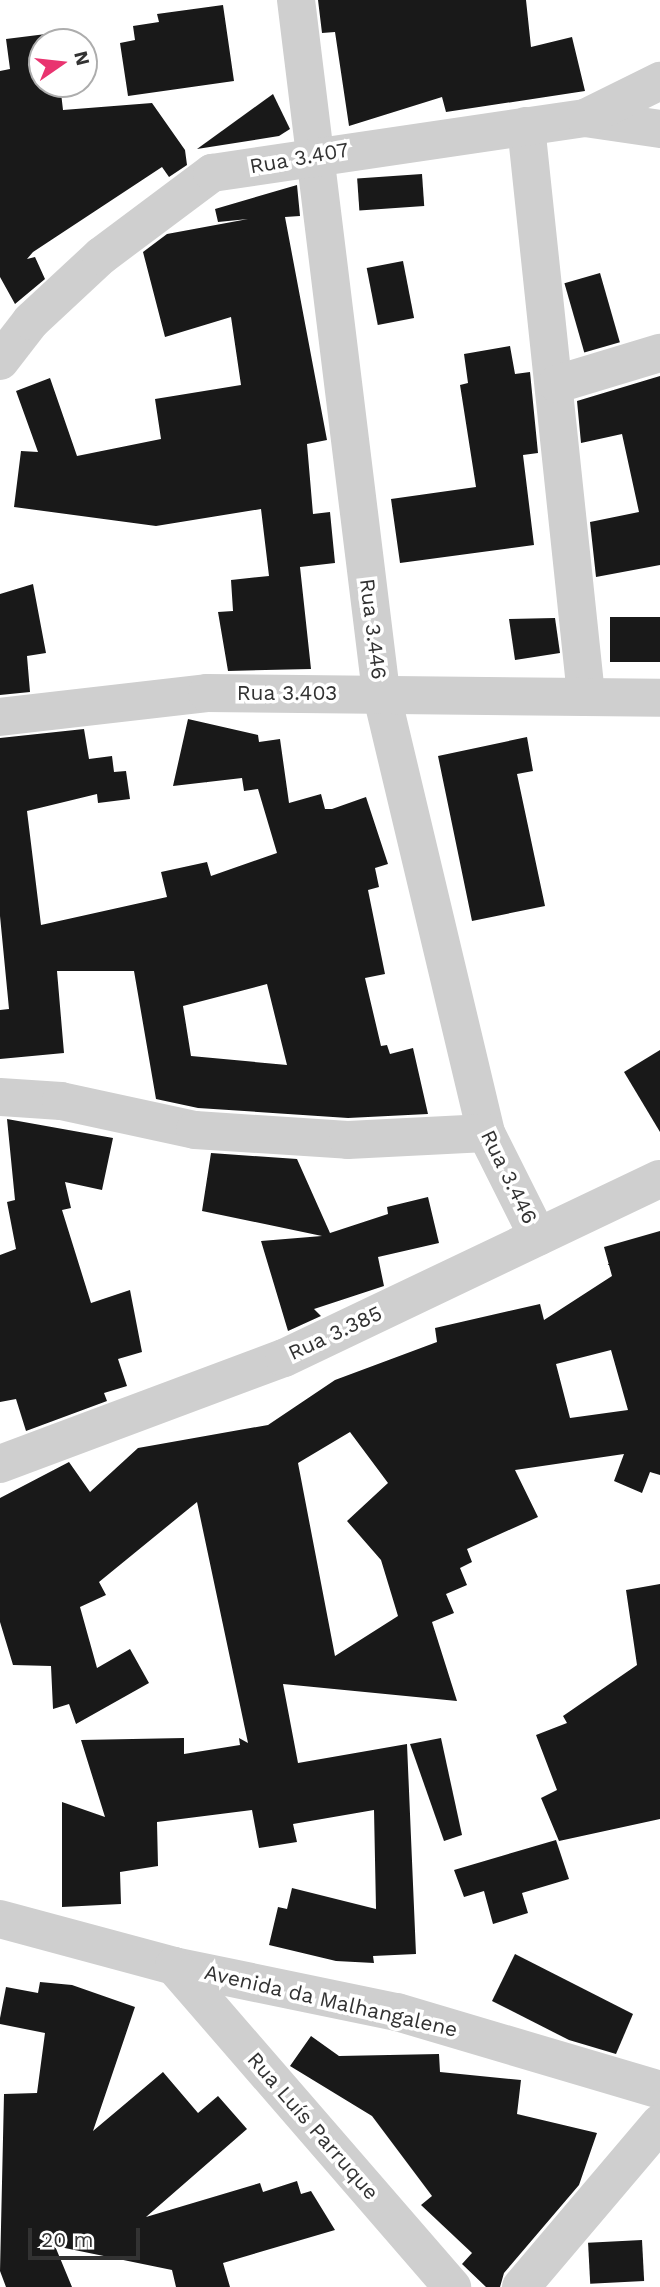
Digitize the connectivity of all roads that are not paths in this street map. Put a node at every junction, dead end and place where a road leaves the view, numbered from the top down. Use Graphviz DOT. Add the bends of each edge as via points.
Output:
graph roads {
  1 [pos="296,0"];
  2 [pos="660,81"];
  3 [pos="585,118"];
  4 [pos="526,126"];
  5 [pos="660,129"];
  6 [pos="314,157"];
  7 [pos="660,352"];
  8 [pos="0,361"];
  9 [pos="557,384"];
  10 [pos="381,692"];
  11 [pos="586,695"];
  12 [pos="660,698"];
  13 [pos="0,717"];
  14 [pos="0,1097"];
  15 [pos="485,1133"];
  16 [pos="660,1179"];
  17 [pos="538,1237"];
  18 [pos="0,1464"];
  19 [pos="0,1919"];
  20 [pos="174,1966"];
  21 [pos="660,2091"];
  22 [pos="660,2123"];
  23 [pos="444,2285"];
  24 [pos="521,2287"];
  1 -- 6 [label="street, Rua 3.446"];
  2 -- 3 [label="street, Rua 3.407"];
  3 -- 4 [label="street, Rua 3.407"];
  3 -- 5 [label="street"];
  4 -- 6 [label="street, Rua 3.407"];
  4 -- 9 [label="street"];
  6 -- 8 [label="street, Rua 3.407" via="212,173 190,184 31,321"];
  6 -- 10 [label="street, Rua 3.446"];
  7 -- 9 [label="street"];
  9 -- 11 [label="street"];
  10 -- 11 [label="street, Rua 3.403"];
  10 -- 13 [label="street, Rua 3.403" via="167,694"];
  10 -- 15 [label="street, Rua 3.446"];
  11 -- 12 [label="street, Rua 3.403"];
  14 -- 15 [label="street" via="61,1101 195,1130 348,1140"];
  15 -- 17 [label="street, Rua 3.446"];
  16 -- 17 [label="street, Rua 3.385"];
  17 -- 18 [label="street, Rua 3.385" via="284,1358"];
  19 -- 20 [label="street, Avenida da Malhangalene"];
  20 -- 21 [label="street, Avenida da Malhangalene" via="397,2012"];
  20 -- 23 [label="street, Rua Luís Parruque"];
  22 -- 24 [label="street"];
}
